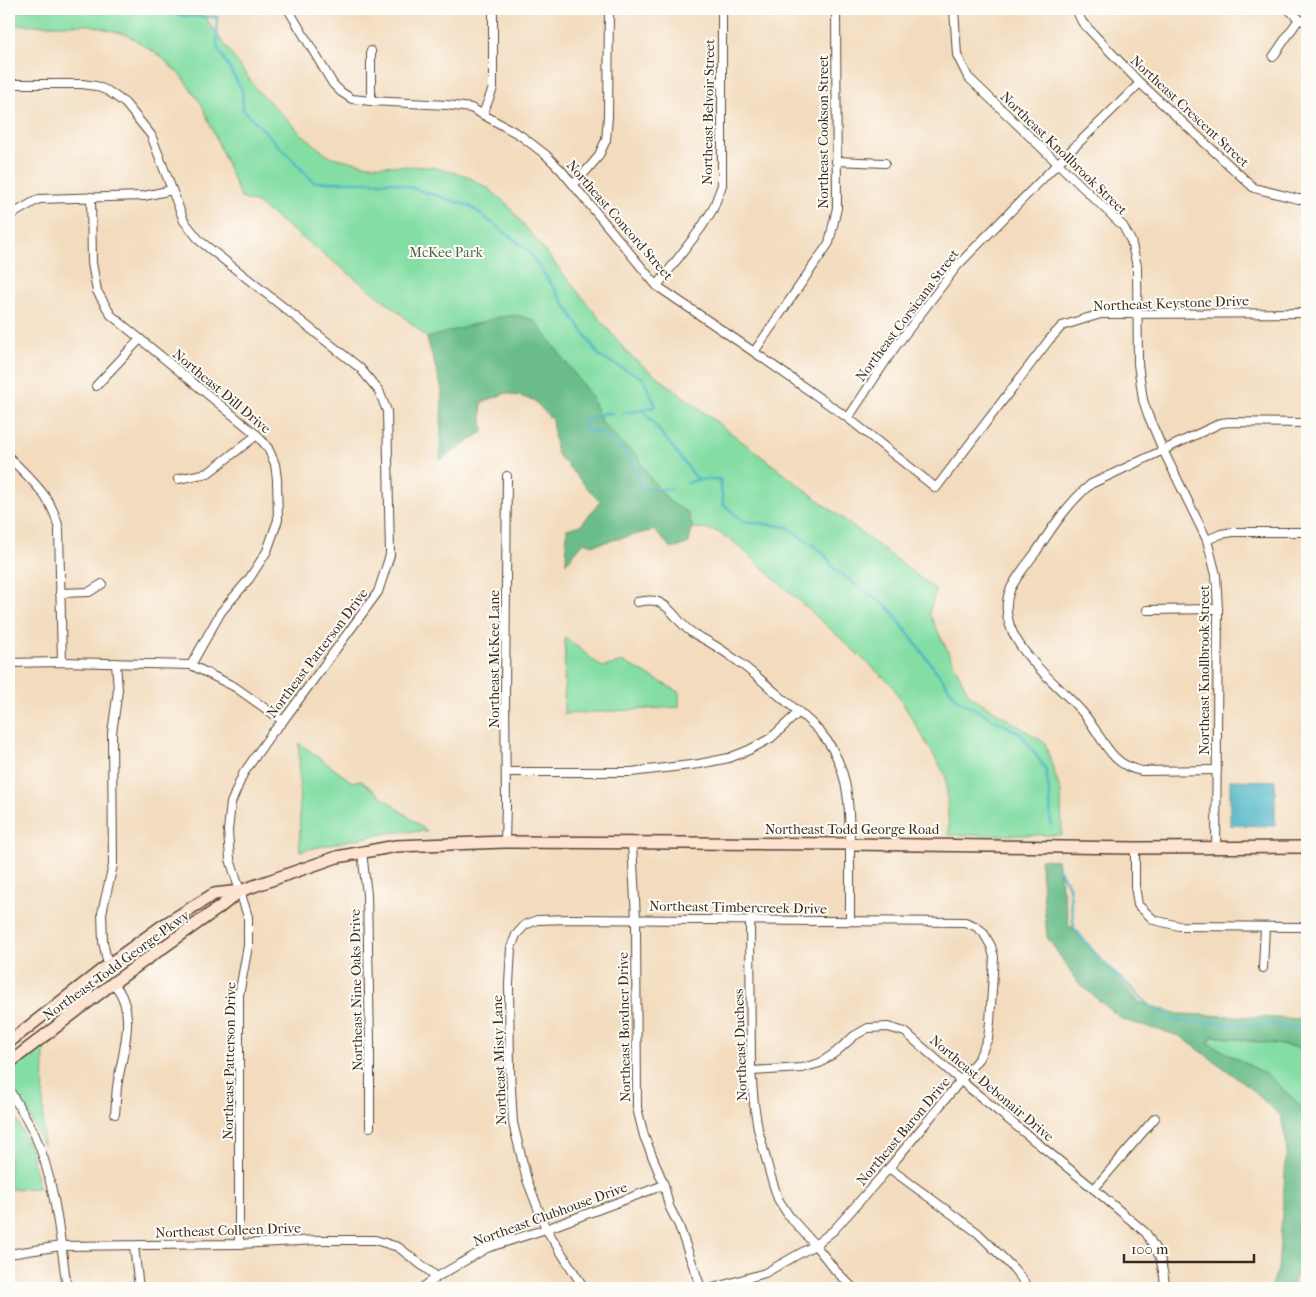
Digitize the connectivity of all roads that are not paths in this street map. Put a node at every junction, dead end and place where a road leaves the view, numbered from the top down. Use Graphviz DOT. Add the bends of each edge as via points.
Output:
graph roads {
  1 [pos="288,9"];
  2 [pos="493,9"];
  3 [pos="608,9"];
  4 [pos="722,9"];
  5 [pos="836,9"];
  6 [pos="954,9"];
  7 [pos="1076,9"];
  8 [pos="1288,9"];
  9 [pos="1299,19"];
  10 [pos="1307,22"];
  11 [pos="371,51"];
  12 [pos="1273,57"];
  13 [pos="16,84"];
  14 [pos="1140,84"];
  15 [pos="371,102"];
  16 [pos="483,114"];
  17 [pos="836,161"];
  18 [pos="885,163"];
  19 [pos="1058,163"];
  20 [pos="574,184"];
  21 [pos="172,190"];
  22 [pos="91,197"];
  23 [pos="1307,199"];
  24 [pos="9,216"];
  25 [pos="657,286"];
  26 [pos="1307,313"];
  27 [pos="1138,314"];
  28 [pos="140,339"];
  29 [pos="754,352"];
  30 [pos="96,386"];
  31 [pos="848,418"];
  32 [pos="1307,423"];
  33 [pos="257,435"];
  34 [pos="1164,450"];
  35 [pos="9,458"];
  36 [pos="507,476"];
  37 [pos="178,479"];
  38 [pos="936,488"];
  39 [pos="1307,532"];
  40 [pos="1207,540"];
  41 [pos="102,584"];
  42 [pos="60,593"];
  43 [pos="637,602"];
  44 [pos="1218,609"];
  45 [pos="1147,610"];
  46 [pos="62,662"];
  47 [pos="9,663"];
  48 [pos="116,663"];
  49 [pos="191,665"];
  50 [pos="799,712"];
  51 [pos="284,721"];
  52 [pos="1217,770"];
  53 [pos="506,772"];
  54 [pos="504,842"];
  55 [pos="632,844"];
  56 [pos="850,844"];
  57 [pos="1135,848"];
  58 [pos="1216,848"];
  59 [pos="1307,848"];
  60 [pos="362,852"];
  61 [pos="240,891"];
  62 [pos="636,918"];
  63 [pos="750,920"];
  64 [pos="850,921"];
  65 [pos="965,922"];
  66 [pos="1265,927"];
  67 [pos="1307,928"];
  68 [pos="516,935"];
  69 [pos="108,965"];
  70 [pos="1263,968"];
  71 [pos="113,983"];
  72 [pos="9,1042"];
  73 [pos="9,1063"];
  74 [pos="751,1071"];
  75 [pos="961,1080"];
  76 [pos="9,1089"];
  77 [pos="115,1114"];
  78 [pos="1154,1118"];
  79 [pos="370,1127"];
  80 [pos="889,1168"];
  81 [pos="664,1185"];
  82 [pos="1094,1189"];
  83 [pos="546,1229"];
  84 [pos="240,1244"];
  85 [pos="815,1245"];
  86 [pos="62,1246"];
  87 [pos="134,1246"];
  88 [pos="9,1254"];
  89 [pos="437,1277"];
  90 [pos="67,1288"];
  91 [pos="139,1288"];
  92 [pos="422,1288"];
  93 [pos="584,1288"];
  94 [pos="701,1288"];
  95 [pos="713,1288"];
  96 [pos="853,1288"];
  97 [pos="1029,1288"];
  98 [pos="1165,1288"];
  1 -- 15 [label="street, Northeast Concord Street" via="333,84 352,98"];
  2 -- 16 [label="street" via="492,88"];
  3 -- 20 [label="street" via="606,140 598,157"];
  4 -- 25 [label="street, Northeast Belvoir Street" via="722,185 701,228"];
  5 -- 17 [label="street, Northeast Cookson Street"];
  6 -- 19 [label="street, Northeast Knollbrook Street" via="957,55 968,78"];
  7 -- 14 [label="street, Northeast Crescent Street" via="1082,22"];
  8 -- 9 [label="street"];
  9 -- 10 [label="street"];
  9 -- 12 [label="street"];
  11 -- 15 [label="street"];
  13 -- 21 [label="street, Northeast Patterson Drive" via="82,84 108,91 125,103 151,135"];
  14 -- 19 [label="street, Northeast Corsicana Street"];
  14 -- 23 [label="street, Northeast Crescent Street" via="1254,188"];
  15 -- 16 [label="street, Northeast Concord Street" via="446,105 471,108"];
  16 -- 20 [label="street, Northeast Concord Street" via="520,135 546,155"];
  17 -- 18 [label="street"];
  17 -- 29 [label="street, Northeast Cookson Street" via="837,208 829,243"];
  19 -- 27 [label="street, Northeast Knollbrook Street" via="1123,226 1131,241 1137,266"];
  19 -- 31 [label="street, Northeast Corsicana Street" via="957,266 893,350"];
  20 -- 25 [label="street, Northeast Concord Street"];
  21 -- 22 [label="street" via="144,196"];
  21 -- 51 [label="street, Northeast Patterson Drive" via="184,221 200,241 360,368 379,391 387,411 390,555 378,592"];
  22 -- 24 [label="street" via="39,199"];
  22 -- 28 [label="street, Northeast Dill Drive" via="92,263 97,291 111,315"];
  25 -- 29 [label="street, Northeast Concord Street"];
  26 -- 27 [label="street, Northeast Keystone Drive"];
  27 -- 34 [label="street, Northeast Knollbrook Street" via="1138,364 1143,400"];
  27 -- 38 [label="street, Northeast Keystone Drive" via="1101,314 1062,326"];
  28 -- 30 [label="street"];
  28 -- 33 [label="street, Northeast Dill Drive"];
  29 -- 31 [label="street, Northeast Concord Street"];
  31 -- 38 [label="street, Northeast Concord Street"];
  32 -- 34 [label="street" via="1221,423"];
  33 -- 37 [label="street" via="208,474"];
  33 -- 49 [label="street, Northeast Dill Drive" via="275,464 278,520 266,552 221,612"];
  34 -- 40 [label="street, Northeast Knollbrook Street"];
  34 -- 52 [label="street" via="1091,484 1074,500 1010,590 1007,617 1017,642 1085,714 1118,762 1132,770 1142,771"];
  35 -- 42 [label="street" via="42,492 56,517"];
  36 -- 53 [label="street, Northeast McKee Lane"];
  39 -- 40 [label="street" via="1233,532"];
  40 -- 44 [label="street, Northeast Knollbrook Street" via="1216,575"];
  41 -- 42 [label="street" via="89,592"];
  42 -- 46 [label="street"];
  43 -- 50 [label="street" via="655,601 672,611 693,634 738,660"];
  44 -- 45 [label="street"];
  44 -- 52 [label="street, Northeast Knollbrook Street"];
  46 -- 47 [label="street"];
  46 -- 48 [label="street"];
  48 -- 49 [label="street"];
  48 -- 69 [label="street" via="118,690 112,733 112,865 102,913"];
  49 -- 51 [label="street" via="235,687"];
  50 -- 53 [label="street" via="771,738 749,750 700,764 631,772"];
  50 -- 56 [label="street" via="821,733 840,764 847,793"];
  51 -- 61 [label="street, Northeast Patterson Drive" via="243,774 231,803 230,859"];
  52 -- 58 [label="street, Northeast Knollbrook Street"];
  53 -- 54 [label="street, Northeast McKee Lane"];
  54 -- 55 [label="main road, Northeast Todd George Road"];
  54 -- 60 [label="main road, Northeast Todd George Road" via="396,846"];
  55 -- 56 [label="main road, Northeast Todd George Road"];
  55 -- 62 [label="street, Northeast Bordner Drive"];
  56 -- 57 [label="main road, Northeast Todd George Road"];
  56 -- 64 [label="street"];
  57 -- 58 [label="main road, Northeast Todd George Road"];
  57 -- 66 [label="street" via="1138,905 1154,920 1179,926"];
  58 -- 59 [label="main road, Northeast Todd George Road"];
  60 -- 61 [label="main road, Northeast Todd George Road" via="337,857"];
  60 -- 79 [label="street, Northeast Nine Oaks Drive" via="367,895"];
  61 -- 69 [label="main road" via="214,894"];
  61 -- 71 [label="main road, Northeast Todd George Pkwy"];
  61 -- 84 [label="street, Northeast Patterson Drive" via="248,917 248,946 240,995"];
  62 -- 63 [label="street, Northeast Timbercreek Drive"];
  62 -- 68 [label="street, Northeast Timbercreek Drive" via="537,920 525,924"];
  62 -- 81 [label="street, Northeast Bordner Drive" via="637,1108 644,1136"];
  63 -- 64 [label="street, Northeast Timbercreek Drive"];
  63 -- 74 [label="street, Northeast Duchess"];
  64 -- 65 [label="street, Northeast Timbercreek Drive"];
  65 -- 75 [label="street, Northeast Baron Drive" via="983,932 991,946 994,970 988,1038 979,1058"];
  66 -- 67 [label="street"];
  66 -- 70 [label="street"];
  68 -- 83 [label="street, Northeast Misty Lane" via="511,948 509,984 513,1123 527,1180"];
  69 -- 72 [label="main road"];
  71 -- 73 [label="main road, Northeast Todd George Pkwy"];
  71 -- 77 [label="street" via="124,1000 128,1024"];
  74 -- 75 [label="street, Northeast Debonair Drive" via="820,1064 868,1028 888,1027 905,1032"];
  74 -- 85 [label="street, Northeast Duchess" via="758,1128 778,1199"];
  75 -- 80 [label="street, Northeast Baron Drive"];
  75 -- 82 [label="street, Northeast Debonair Drive"];
  76 -- 86 [label="street" via="34,1133 53,1193"];
  78 -- 82 [label="street"];
  80 -- 85 [label="street, Northeast Baron Drive" via="834,1230"];
  80 -- 97 [label="street" via="978,1233"];
  81 -- 83 [label="street, Northeast Clubhouse Drive"];
  81 -- 94 [label="street, Northeast Bordner Drive"];
  82 -- 98 [label="street, Northeast Debonair Drive" via="1146,1233 1160,1257"];
  83 -- 89 [label="street, Northeast Clubhouse Drive" via="487,1248"];
  83 -- 93 [label="street, Northeast Misty Lane"];
  84 -- 87 [label="street, Northeast Colleen Drive"];
  84 -- 89 [label="street, Northeast Colleen Drive" via="375,1240 398,1247"];
  85 -- 95 [label="street, Northeast Baron Drive" via="765,1273"];
  85 -- 96 [label="street, Northeast Duchess"];
  86 -- 87 [label="street, Northeast Colleen Drive"];
  86 -- 88 [label="street, Northeast Colleen Drive"];
  86 -- 90 [label="street"];
  87 -- 91 [label="street"];
  89 -- 92 [label="street, Northeast Clubhouse Drive"];
}
